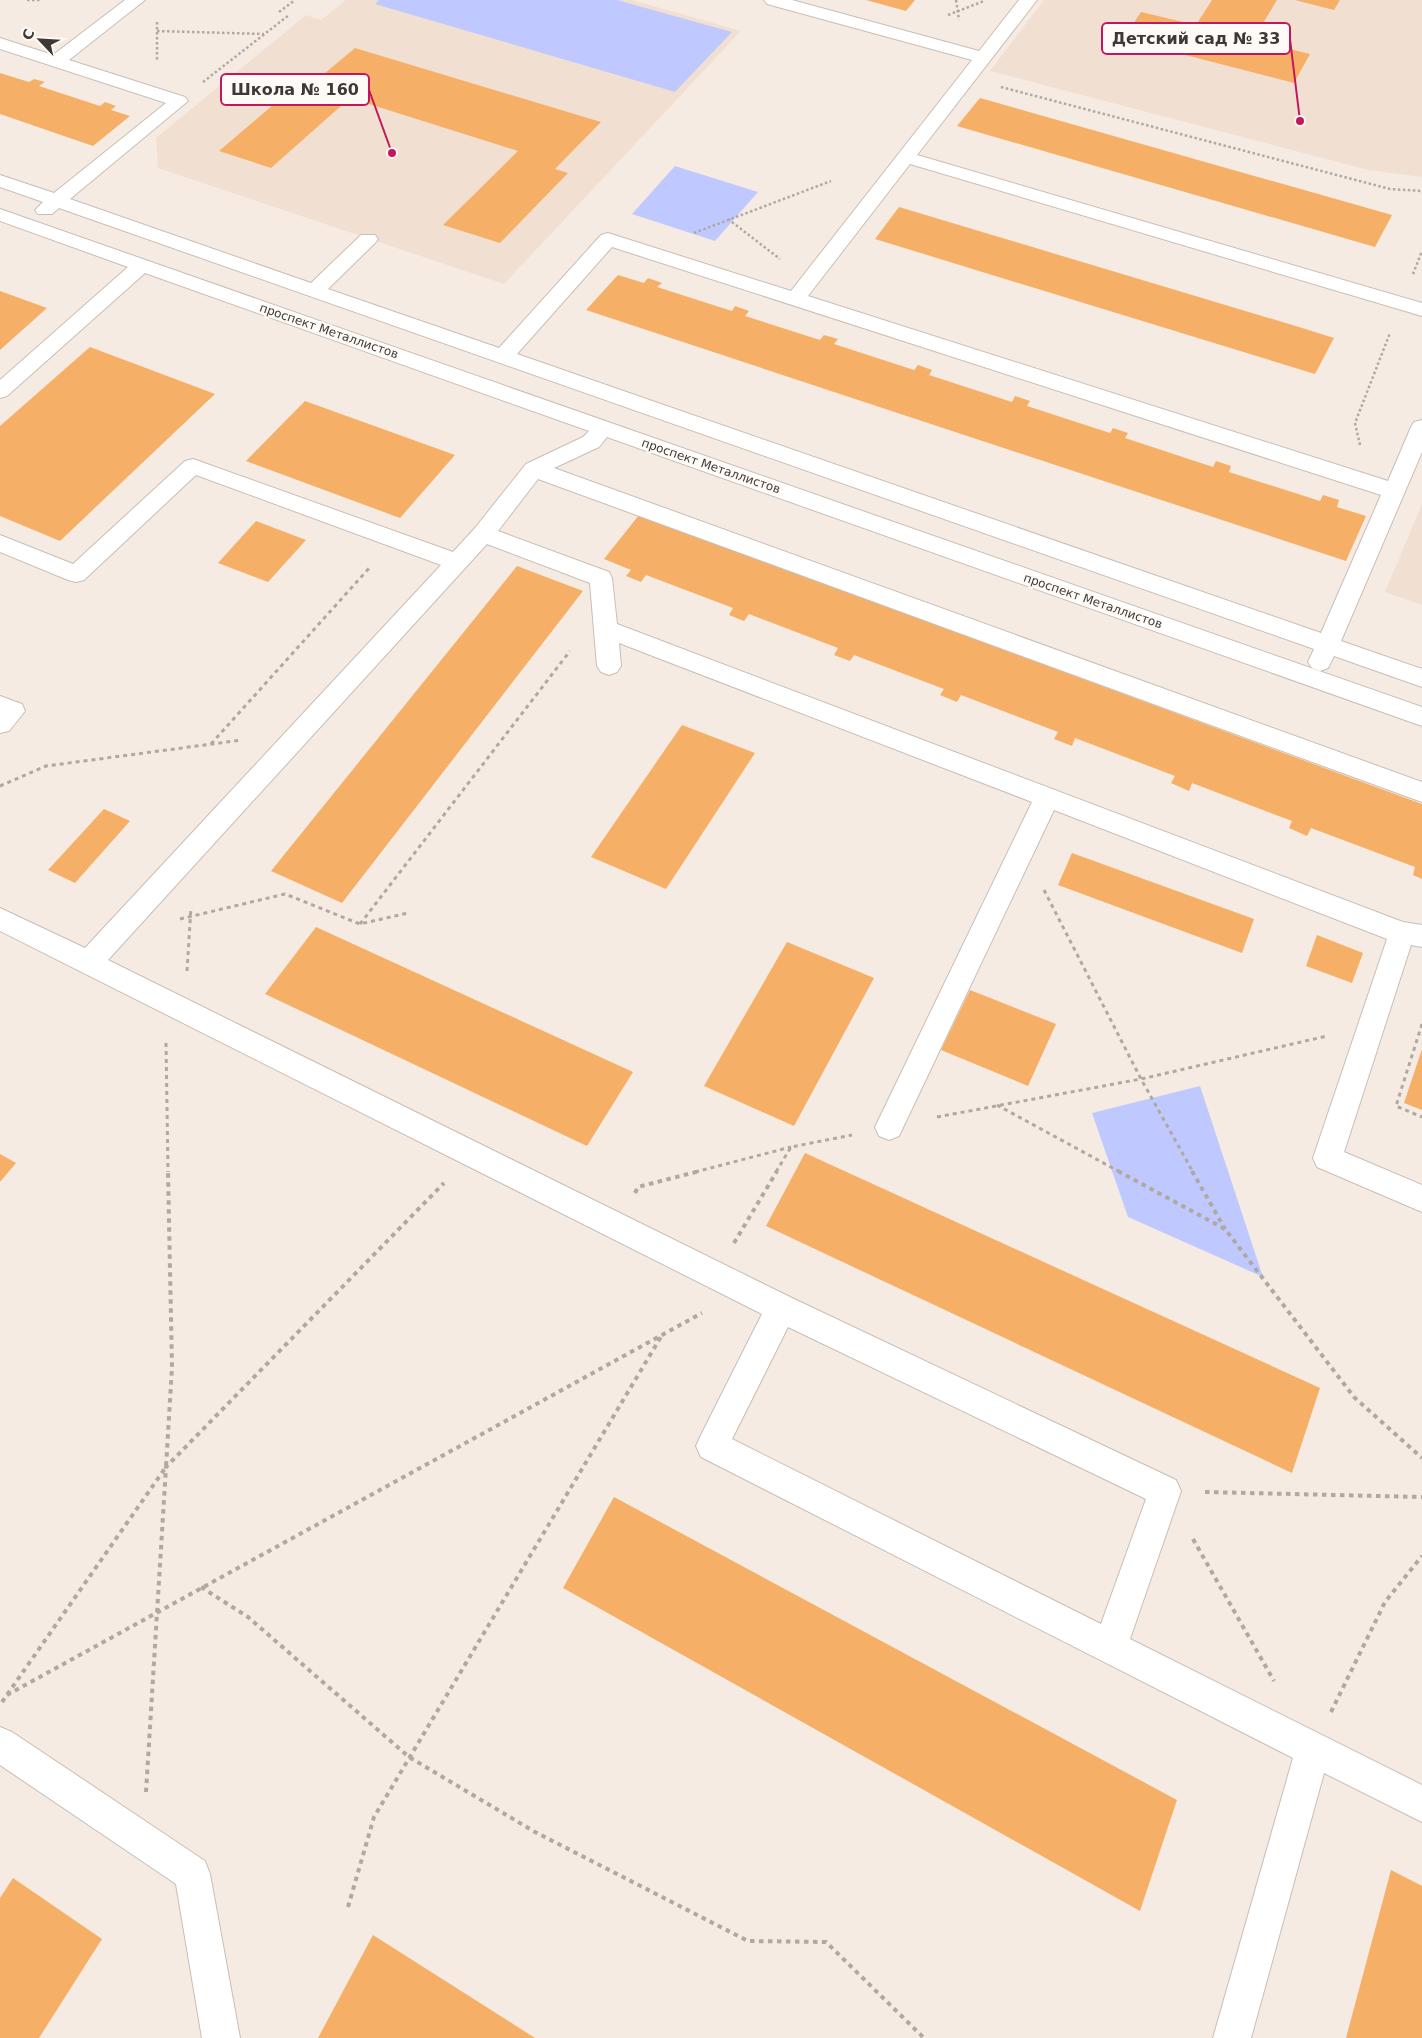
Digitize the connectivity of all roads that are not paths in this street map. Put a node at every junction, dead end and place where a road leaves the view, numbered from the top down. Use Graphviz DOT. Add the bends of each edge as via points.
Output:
graph roads {
  1 [pos="136,0"];
  2 [pos="773,0"];
  3 [pos="1028,0"];
  4 [pos="0,43"];
  5 [pos="983,58"];
  6 [pos="56,61"];
  7 [pos="905,158"];
  8 [pos="0,181"];
  9 [pos="56,201"];
  10 [pos="0,215"];
  11 [pos="28,225"];
  12 [pos="368,239"];
  13 [pos="142,265"];
  14 [pos="314,291"];
  15 [pos="795,299"];
  16 [pos="1422,310"];
  17 [pos="503,357"];
  18 [pos="0,391"];
  19 [pos="1422,427"];
  20 [pos="602,428"];
  21 [pos="534,469"];
  22 [pos="1394,491"];
  23 [pos="482,534"];
  24 [pos="0,543"];
  25 [pos="456,562"];
  26 [pos="606,629"];
  27 [pos="1328,645"];
  28 [pos="609,666"];
  29 [pos="1313,678"];
  30 [pos="1422,678"];
  31 [pos="0,705"];
  32 [pos="1422,717"];
  33 [pos="0,724"];
  34 [pos="1422,792"];
  35 [pos="1046,798"];
  36 [pos="0,919"];
  37 [pos="1412,934"];
  38 [pos="89,962"];
  39 [pos="889,1128"];
  40 [pos="1422,1199"];
  41 [pos="781,1308"];
  42 [pos="1110,1647"];
  43 [pos="0,1744"];
  44 [pos="1313,1749"];
  45 [pos="1422,1804"];
  46 [pos="221,2038"];
  47 [pos="1232,2038"];
  1 -- 6 [label="street"];
  2 -- 5 [label="street"];
  3 -- 5 [label="street"];
  4 -- 6 [label="street"];
  5 -- 7 [label="street"];
  6 -- 9 [label="street" via="179,101"];
  7 -- 15 [label="street"];
  7 -- 16 [label="street"];
  8 -- 9 [label="street"];
  9 -- 11 [label="street"];
  9 -- 14 [label="street"];
  10 -- 11 [label="street, проспект Металлистов"];
  11 -- 13 [label="street, проспект Металлистов"];
  12 -- 14 [label="street"];
  13 -- 18 [label="street"];
  13 -- 20 [label="street, проспект Металлистов"];
  14 -- 17 [label="street"];
  15 -- 17 [label="street" via="608,239"];
  15 -- 22 [label="street"];
  17 -- 27 [label="street"];
  19 -- 22 [label="street"];
  20 -- 21 [label="street" via="591,442"];
  20 -- 29 [label="street, проспект Металлистов"];
  21 -- 23 [label="street"];
  21 -- 34 [label="street"];
  22 -- 27 [label="street"];
  23 -- 25 [label="street"];
  23 -- 26 [label="street" via="601,578"];
  24 -- 25 [label="street" via="76,574 193,466"];
  25 -- 38 [label="street"];
  26 -- 28 [label="street"];
  26 -- 35 [label="street"];
  27 -- 29 [label="street"];
  27 -- 30 [label="street"];
  29 -- 32 [label="street, проспект Металлистов"];
  31 -- 33 [label="street" via="13,710"];
  35 -- 37 [label="street"];
  35 -- 39 [label="street"];
  36 -- 38 [label="street"];
  37 -- 40 [label="street" via="1372,1025 1327,1158"];
  38 -- 41 [label="street"];
  41 -- 42 [label="street" via="1165,1491"];
  41 -- 42 [label="street" via="712,1446"];
  42 -- 44 [label="street"];
  43 -- 46 [label="street" via="192,1874"];
  44 -- 45 [label="street"];
  44 -- 47 [label="street"];
}
